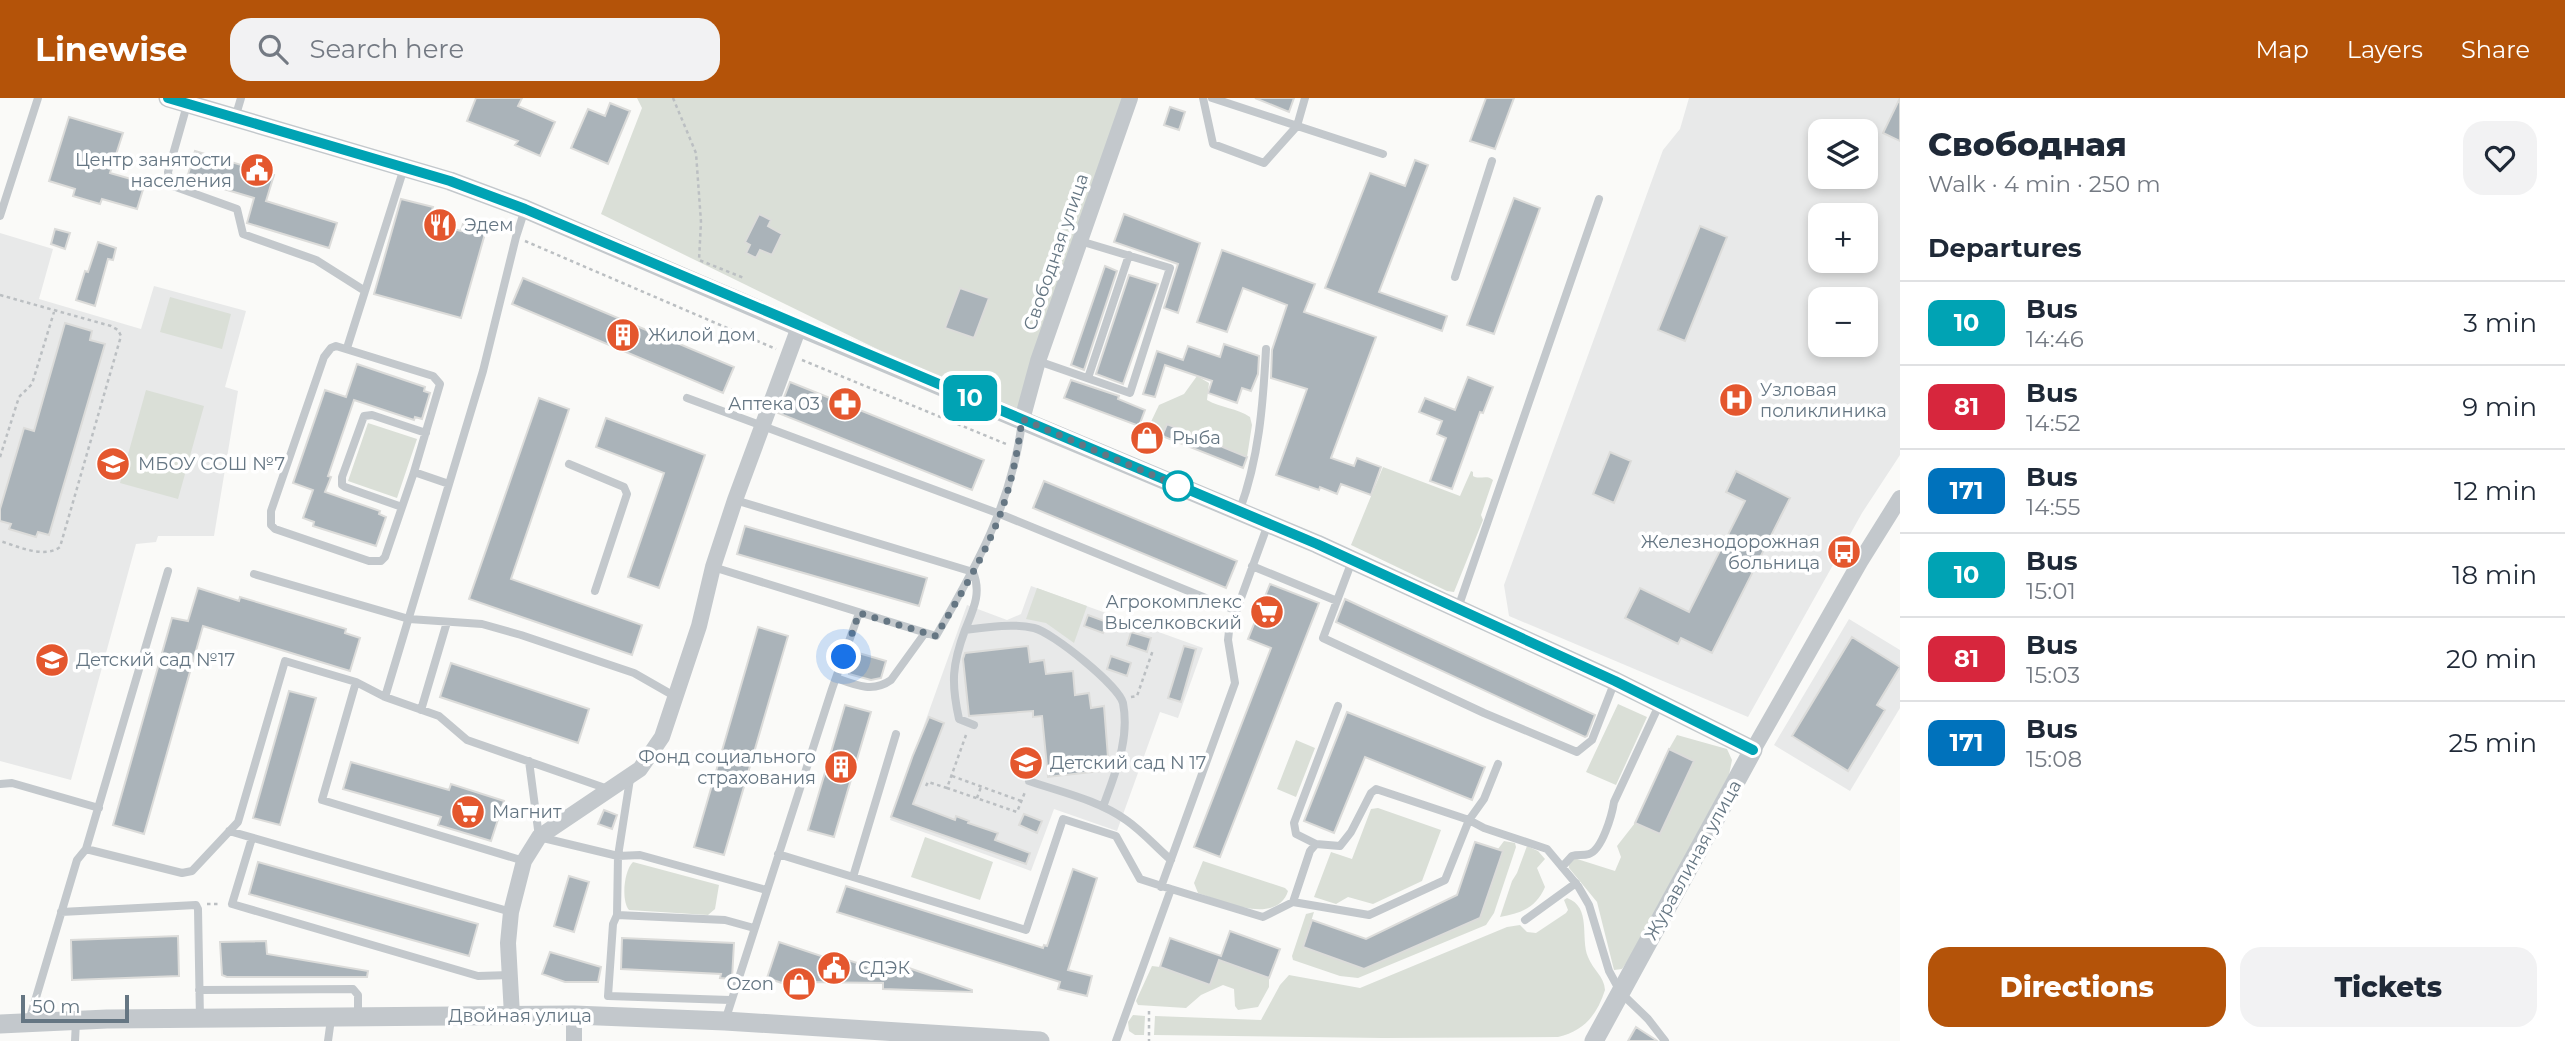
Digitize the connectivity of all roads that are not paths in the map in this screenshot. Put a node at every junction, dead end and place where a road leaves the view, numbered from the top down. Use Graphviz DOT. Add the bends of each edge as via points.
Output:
graph roads {
  1 [pos="37,98"];
  2 [pos="168,98"];
  3 [pos="240,98"];
  4 [pos="1130,98"];
  5 [pos="1203,98"];
  6 [pos="1212,98"];
  7 [pos="1305,98"];
  8 [pos="187,104"];
  9 [pos="235,118"];
  10 [pos="1297,126"];
  11 [pos="1383,154"];
  12 [pos="1492,161"];
  13 [pos="404,168"];
  14 [pos="1599,199"];
  15 [pos="525,209"];
  16 [pos="0,216"];
  17 [pos="1080,242"];
  18 [pos="1129,255"];
  19 [pos="1455,277"];
  20 [pos="365,291"];
  21 [pos="800,327"];
  22 [pos="347,348"];
  23 [pos="1266,349"];
  24 [pos="1038,360"];
  25 [pos="1088,378"];
  26 [pos="687,398"];
  27 [pos="1022,419"];
  28 [pos="763,425"];
  29 [pos="426,433"];
  30 [pos="569,464"];
  31 [pos="414,472"];
  32 [pos="449,484"];
  33 [pos="1900,498"];
  34 [pos="734,500"];
  35 [pos="402,507"];
  36 [pos="1239,512"];
  37 [pos="1000,514"];
  38 [pos="1268,524"];
  39 [pos="1352,561"];
  40 [pos="1252,566"];
  41 [pos="713,567"];
  42 [pos="168,571"];
  43 [pos="973,572"];
  44 [pos="254,574"];
  45 [pos="595,590"];
  46 [pos="1337,601"];
  47 [pos="1235,610"];
  48 [pos="1457,610"];
  49 [pos="859,613"];
  50 [pos="409,619"];
  51 [pos="447,622"];
  52 [pos="965,630"];
  53 [pos="925,633"];
  54 [pos="836,678"];
  55 [pos="356,681"];
  56 [pos="1615,681"];
  57 [pos="385,697"];
  58 [pos="676,697"];
  59 [pos="1660,703"];
  60 [pos="1338,706"];
  61 [pos="421,710"];
  62 [pos="971,725"];
  63 [pos="896,734"];
  64 [pos="1753,750"];
  65 [pos="529,761"];
  66 [pos="1498,764"];
  67 [pos="630,776"];
  68 [pos="1029,781"];
  69 [pos="0,784"];
  70 [pos="610,789"];
  71 [pos="1103,807"];
  72 [pos="99,808"];
  73 [pos="1469,820"];
  74 [pos="229,831"];
  75 [pos="539,837"];
  76 [pos="251,838"];
  77 [pos="1316,844"];
  78 [pos="86,849"];
  79 [pos="778,854"];
  80 [pos="618,856"];
  81 [pos="1171,860"];
  82 [pos="524,861"];
  83 [pos="1562,867"];
  84 [pos="853,877"];
  85 [pos="1576,883"];
  86 [pos="1166,888"];
  87 [pos="766,890"];
  88 [pos="1293,902"];
  89 [pos="61,912"];
  90 [pos="511,912"];
  91 [pos="617,915"];
  92 [pos="1525,920"];
  93 [pos="754,928"];
  94 [pos="510,975"];
  95 [pos="199,990"];
  96 [pos="1620,993"];
  97 [pos="730,1000"];
  98 [pos="512,1015"];
  99 [pos="574,1015"];
  100 [pos="331,1018"];
  101 [pos="359,1018"];
  102 [pos="200,1019"];
  103 [pos="76,1021"];
  104 [pos="725,1021"];
  105 [pos="28,1023"];
  106 [pos="0,1024"];
  107 [pos="75,1041"];
  108 [pos="328,1041"];
  109 [pos="574,1041"];
  110 [pos="1040,1041"];
  111 [pos="1116,1041"];
  112 [pos="1594,1041"];
  113 [pos="1665,1041"];
  1 -- 16 [label="lane"];
  2 -- 8 [label="street"];
  3 -- 9 [label="lane"];
  4 -- 17 [label="street, Свободная улица"];
  5 -- 10 [label="lane" via="1213,144 1264,163"];
  6 -- 10 [label="lane"];
  7 -- 10 [label="lane"];
  8 -- 9 [label="street"];
  8 -- 20 [label="lane" via="168,172 173,186 237,209 243,234 316,260"];
  9 -- 13 [label="street"];
  10 -- 11 [label="lane"];
  12 -- 19 [label="lane"];
  13 -- 15 [label="street"];
  13 -- 20 [label="lane"];
  14 -- 48 [label="lane"];
  15 -- 21 [label="street"];
  15 -- 32 [label="lane"];
  17 -- 18 [label="lane"];
  17 -- 24 [label="street, Свободная улица"];
  18 -- 25 [label="lane"];
  18 -- 25 [label="lane" via="1170,268 1130,393"];
  20 -- 22 [label="lane"];
  21 -- 27 [label="street"];
  21 -- 28 [label="street"];
  22 -- 29 [label="lane" via="436,379 439,390"];
  22 -- 35 [label="lane" via="336,346 324,357 271,511 271,525 369,561 382,561"];
  23 -- 36 [label="lane" via="1251,480"];
  24 -- 25 [label="lane"];
  24 -- 27 [label="street, Свободная улица"];
  26 -- 28 [label="lane"];
  27 -- 36 [label="street"];
  27 -- 37 [label="lane"];
  28 -- 34 [label="street"];
  28 -- 37 [label="lane"];
  29 -- 31 [label="lane"];
  29 -- 35 [label="lane" via="364,416 342,477 345,487"];
  30 -- 45 [label="lane" via="624,487 627,494"];
  31 -- 32 [label="lane"];
  31 -- 35 [label="lane"];
  32 -- 50 [label="lane"];
  33 -- 64 [label="street, Журавлиная улица"];
  34 -- 41 [label="street"];
  34 -- 43 [label="lane"];
  36 -- 38 [label="street"];
  37 -- 43 [label="lane"];
  37 -- 47 [label="lane"];
  38 -- 39 [label="street"];
  38 -- 40 [label="lane"];
  39 -- 46 [label="lane"];
  39 -- 48 [label="street"];
  40 -- 46 [label="lane"];
  40 -- 47 [label="lane"];
  41 -- 49 [label="lane"];
  41 -- 58 [label="street"];
  42 -- 72 [label="lane"];
  43 -- 52 [label="lane" via="979,585"];
  43 -- 53 [label="lane" via="936,636"];
  44 -- 50 [label="lane"];
  46 -- 56 [label="lane" via="1323,638 1577,752 1592,740"];
  47 -- 81 [label="lane" via="1228,640 1235,683"];
  48 -- 56 [label="street"];
  49 -- 53 [label="lane"];
  49 -- 54 [label="lane"];
  50 -- 51 [label="lane"];
  50 -- 57 [label="lane"];
  51 -- 58 [label="lane" via="482,624 533,639 634,673"];
  51 -- 61 [label="lane"];
  52 -- 62 [label="lane" via="954,659 953,682 958,719"];
  52 -- 71 [label="lane" via="1037,628 1104,680 1121,699 1124,743"];
  53 -- 54 [label="lane" via="884,685 869,688"];
  54 -- 79 [label="lane"];
  55 -- 57 [label="lane"];
  55 -- 74 [label="lane" via="285,661 238,822"];
  55 -- 82 [label="lane" via="322,800"];
  56 -- 59 [label="street"];
  57 -- 61 [label="lane"];
  58 -- 67 [label="street" via="662,737"];
  59 -- 64 [label="street"];
  59 -- 83 [label="lane" via="1595,850 1586,856 1572,856"];
  60 -- 77 [label="lane" via="1294,823 1296,834"];
  61 -- 65 [label="lane" via="439,716 467,740"];
  63 -- 84 [label="lane"];
  64 -- 96 [label="street, Журавлиная улица"];
  65 -- 70 [label="lane"];
  65 -- 75 [label="lane"];
  66 -- 73 [label="lane" via="1484,799"];
  67 -- 70 [label="street"];
  67 -- 80 [label="lane"];
  68 -- 71 [label="lane"];
  69 -- 72 [label="lane" via="12,783"];
  70 -- 75 [label="street"];
  71 -- 81 [label="lane" via="1127,821"];
  72 -- 78 [label="lane"];
  73 -- 77 [label="lane" via="1376,789 1340,846"];
  73 -- 83 [label="lane" via="1547,849"];
  73 -- 88 [label="lane" via="1445,880 1368,915"];
  74 -- 76 [label="lane"];
  74 -- 78 [label="lane" via="192,871 182,873"];
  75 -- 80 [label="lane"];
  75 -- 82 [label="street"];
  76 -- 90 [label="lane"];
  76 -- 94 [label="lane" via="232,904 478,976"];
  77 -- 88 [label="lane"];
  78 -- 89 [label="lane" via="76,860"];
  79 -- 84 [label="lane"];
  79 -- 87 [label="lane"];
  80 -- 87 [label="lane" via="640,855"];
  80 -- 91 [label="lane"];
  81 -- 86 [label="lane"];
  82 -- 90 [label="street"];
  83 -- 85 [label="lane"];
  84 -- 86 [label="lane" via="1026,930 1063,819 1116,836 1140,879"];
  85 -- 92 [label="lane"];
  85 -- 96 [label="lane" via="1589,905"];
  86 -- 88 [label="lane" via="1263,917"];
  86 -- 111 [label="lane"];
  87 -- 93 [label="lane"];
  89 -- 95 [label="lane" via="196,905"];
  89 -- 105 [label="lane"];
  90 -- 94 [label="street"];
  91 -- 93 [label="lane" via="725,920"];
  91 -- 97 [label="lane" via="612,924 608,996"];
  93 -- 97 [label="lane"];
  94 -- 98 [label="street"];
  95 -- 101 [label="lane" via="354,989"];
  95 -- 102 [label="lane"];
  96 -- 112 [label="street, Журавлиная улица"];
  96 -- 113 [label="lane"];
  97 -- 104 [label="lane"];
  98 -- 99 [label="street, Двойная улица"];
  98 -- 101 [label="street, Двойная улица"];
  99 -- 104 [label="street, Двойная улица"];
  99 -- 109 [label="street"];
  100 -- 101 [label="street, Двойная улица"];
  100 -- 102 [label="street, Двойная улица"];
  100 -- 108 [label="lane"];
  102 -- 103 [label="street, Двойная улица"];
  103 -- 105 [label="street, Двойная улица"];
  103 -- 107 [label="lane"];
  104 -- 110 [label="street, Двойная улица"];
  105 -- 106 [label="street, Двойная улица"];
}
